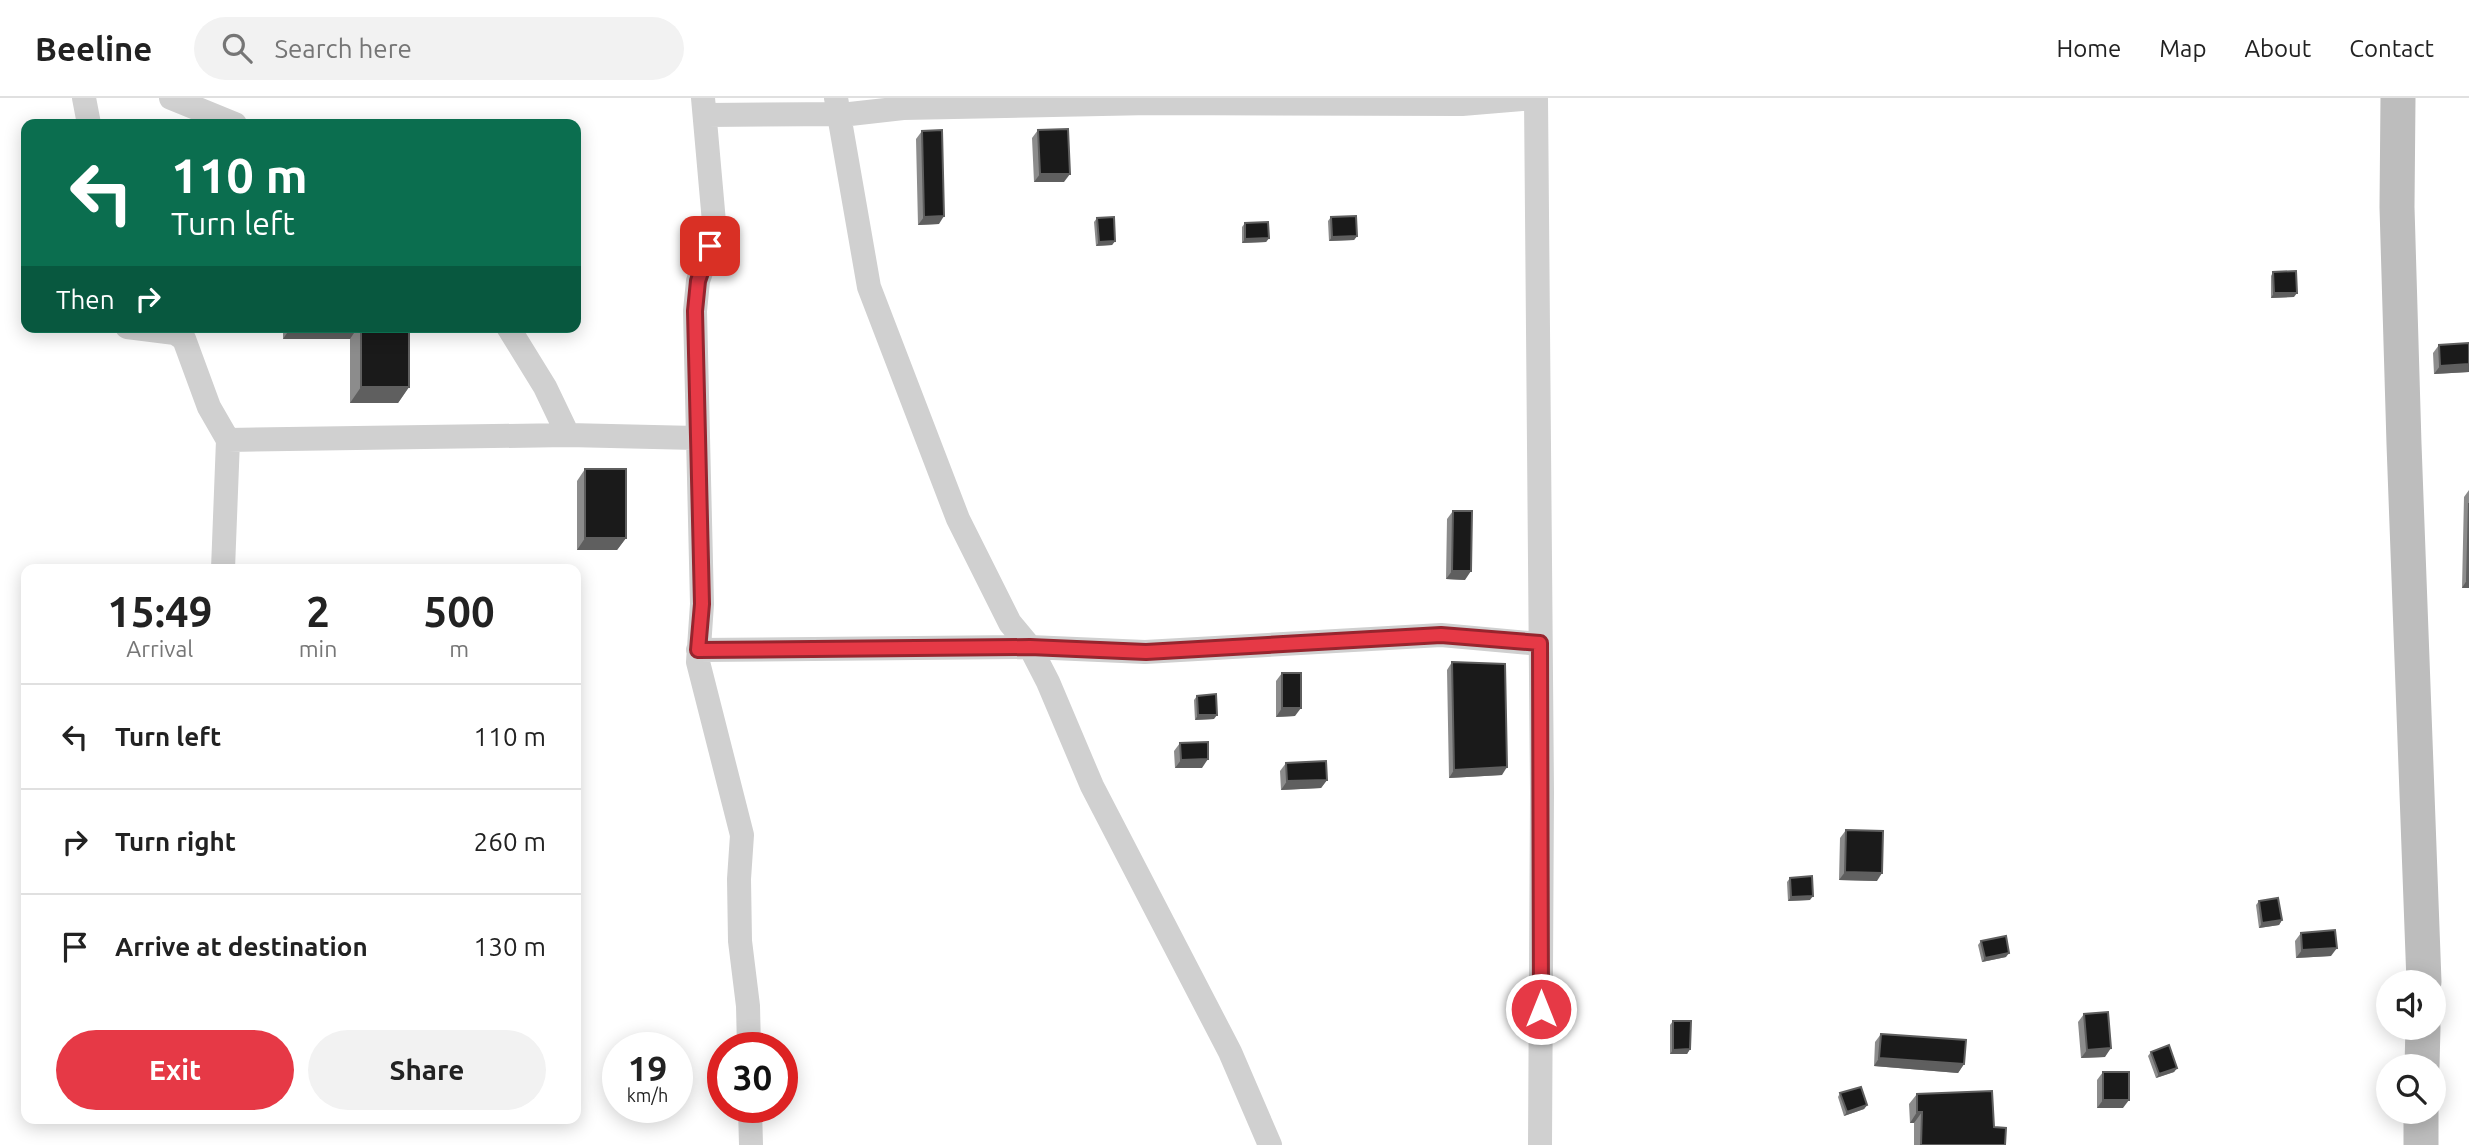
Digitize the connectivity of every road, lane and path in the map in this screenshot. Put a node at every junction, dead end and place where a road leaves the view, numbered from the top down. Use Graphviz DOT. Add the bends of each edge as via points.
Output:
graph roads {
  1 [pos="85,98"];
  2 [pos="171,98"];
  3 [pos="1536,98"];
  4 [pos="2398,98"];
  5 [pos="837,105"];
  6 [pos="705,106"];
  7 [pos="88,119"];
  8 [pos="223,119"];
  9 [pos="175,333"];
  10 [pos="512,333"];
  11 [pos="568,435"];
  12 [pos="696,438"];
  13 [pos="228,440"];
  14 [pos="223,564"];
  15 [pos="1540,643"];
  16 [pos="1030,647"];
  17 [pos="698,650"];
  18 [pos="2424,970"];
  19 [pos="749,1032"];
  20 [pos="750,1123"];
  21 [pos="2421,1124"];
  22 [pos="751,1145"];
  23 [pos="1270,1145"];
  24 [pos="1540,1145"];
  25 [pos="2421,1145"];
  1 -- 7 [label="street"];
  2 -- 8 [label="street"];
  3 -- 5 [label="street" via="1462,104"];
  3 -- 15 [label="street"];
  4 -- 18 [label="main road" via="2397,207"];
  5 -- 6 [label="street"];
  5 -- 16 [label="street" via="869,287 958,519 1010,623"];
  6 -- 12 [label="street" via="714,222 695,311"];
  9 -- 13 [label="street" via="184,339 209,407"];
  10 -- 11 [label="street"];
  11 -- 12 [label="street"];
  11 -- 13 [label="street"];
  12 -- 17 [label="street" via="702,604"];
  13 -- 14 [label="street"];
  15 -- 16 [label="street" via="1430,635 1146,652"];
  15 -- 24 [label="street"];
  16 -- 17 [label="street"];
  16 -- 23 [label="street" via="1092,786 1230,1052"];
  17 -- 19 [label="street" via="742,835 740,941"];
  20 -- 22 [label="street"];
  21 -- 25 [label="main road"];
}
